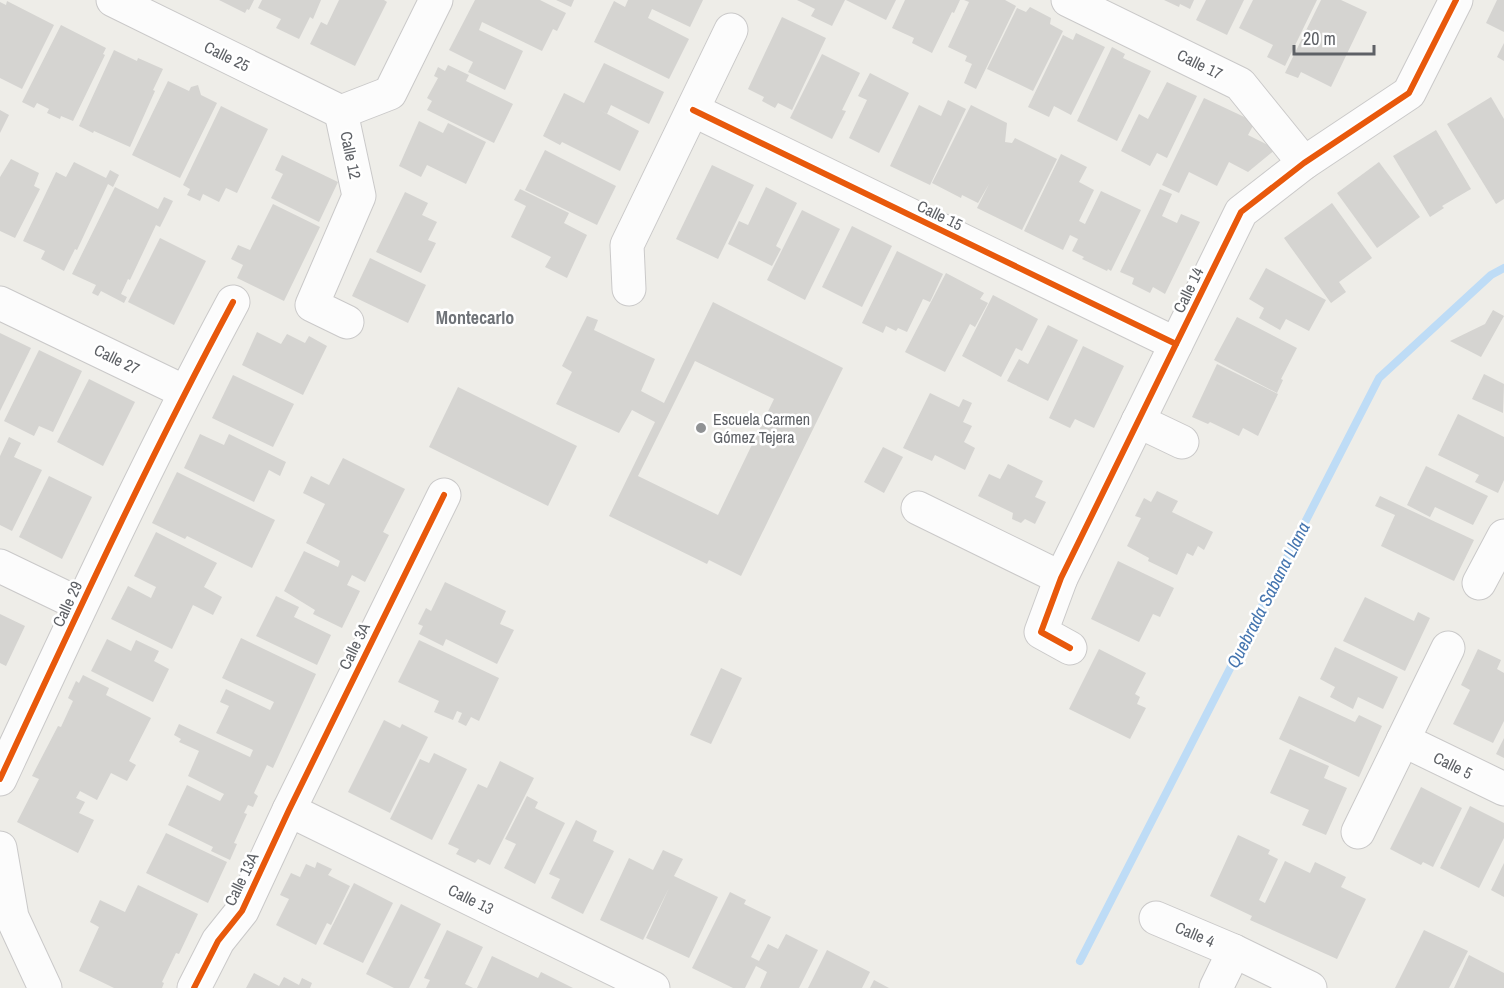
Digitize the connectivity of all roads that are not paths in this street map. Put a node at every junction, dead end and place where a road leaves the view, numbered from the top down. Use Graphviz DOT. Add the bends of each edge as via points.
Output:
graph roads {
  1 [pos="112,0"];
  2 [pos="436,0"];
  3 [pos="1068,0"];
  4 [pos="1456,0"];
  5 [pos="731,30"];
  6 [pos="693,110"];
  7 [pos="341,112"];
  8 [pos="1304,163"];
  9 [pos="629,289"];
  10 [pos="233,302"];
  11 [pos="0,303"];
  12 [pos="347,322"];
  13 [pos="1176,344"];
  14 [pos="185,392"];
  15 [pos="1138,421"];
  16 [pos="1182,442"];
  17 [pos="444,495"];
  18 [pos="918,508"];
  19 [pos="1504,536"];
  20 [pos="0,566"];
  21 [pos="1061,578"];
  22 [pos="1479,583"];
  23 [pos="81,605"];
  24 [pos="1070,648"];
  25 [pos="1448,648"];
  26 [pos="1403,740"];
  27 [pos="0,779"];
  28 [pos="1504,789"];
  29 [pos="288,810"];
  30 [pos="1358,832"];
  31 [pos="0,848"];
  32 [pos="1156,918"];
  33 [pos="1234,951"];
  34 [pos="45,988"];
  35 [pos="194,988"];
  36 [pos="653,988"];
  37 [pos="1216,988"];
  38 [pos="1310,988"];
  1 -- 7 [label="street, Calle 25"];
  2 -- 7 [label="street, Calle 12" via="390,93"];
  3 -- 8 [label="street, Calle 17" via="1240,84"];
  4 -- 8 [label="street, Calle 14" via="1409,93"];
  5 -- 6 [label="street"];
  6 -- 9 [label="street" via="627,245"];
  6 -- 13 [label="street, Calle 15"];
  7 -- 12 [label="street, Calle 12" via="359,196 312,305"];
  8 -- 13 [label="street, Calle 14" via="1241,212"];
  10 -- 14 [label="street"];
  11 -- 14 [label="street, Calle 27"];
  13 -- 15 [label="street, Calle 14"];
  14 -- 23 [label="street, Calle 29"];
  15 -- 16 [label="street"];
  15 -- 21 [label="street, Calle 14"];
  17 -- 29 [label="street, Calle 3A"];
  18 -- 21 [label="street"];
  19 -- 22 [label="street"];
  20 -- 23 [label="street, Calle 29"];
  21 -- 24 [label="street, Calle 14" via="1041,632"];
  23 -- 27 [label="street, Calle 29"];
  25 -- 26 [label="street"];
  26 -- 28 [label="street, Calle 5"];
  26 -- 30 [label="street"];
  29 -- 35 [label="street, Calle 13A" via="242,911 218,941"];
  29 -- 36 [label="street, Calle 13"];
  31 -- 34 [label="street" via="12,917"];
  32 -- 33 [label="street, Calle 4"];
  33 -- 37 [label="street, Calle 4"];
  33 -- 38 [label="street, Calle 4"];
}
